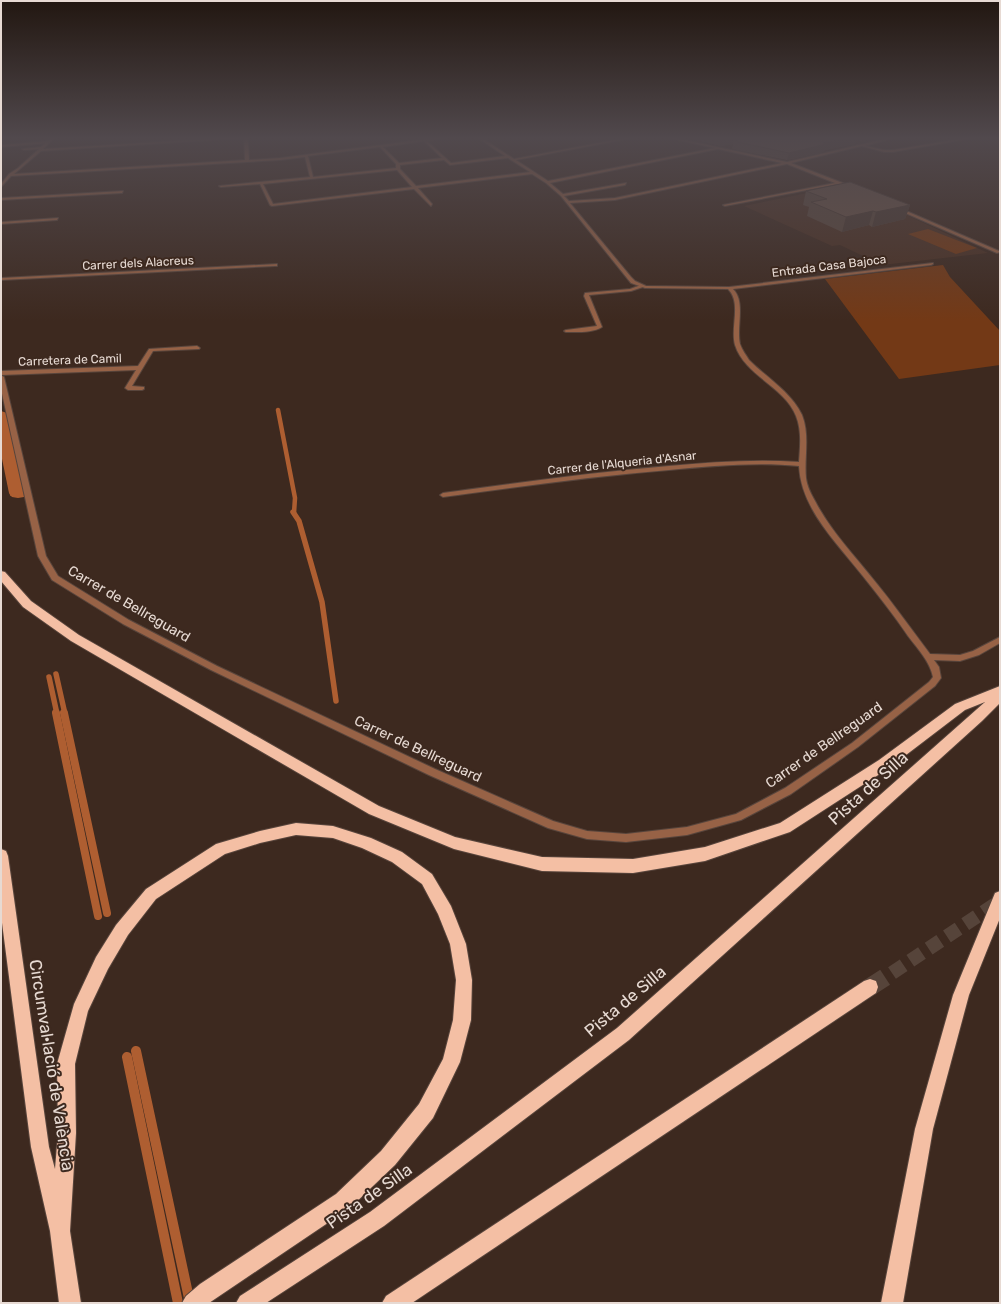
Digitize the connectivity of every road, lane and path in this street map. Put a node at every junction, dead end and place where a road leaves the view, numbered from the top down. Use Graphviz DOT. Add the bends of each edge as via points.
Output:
graph roads {
  1 [pos="269,199"];
  2 [pos="324,199"];
  3 [pos="426,199"];
  4 [pos="565,199"];
  5 [pos="620,199"];
  6 [pos="756,199"];
  7 [pos="568,202"];
  8 [pos="431,205"];
  9 [pos="725,205"];
  10 [pos="890,205"];
  11 [pos="58,219"];
  12 [pos="1,223"];
  13 [pos="998,252"];
  14 [pos="931,264"];
  15 [pos="275,265"];
  16 [pos="1,279"];
  17 [pos="641,286"];
  18 [pos="729,288"];
  19 [pos="566,331"];
  20 [pos="197,348"];
  21 [pos="139,368"];
  22 [pos="1,373"];
  23 [pos="1,377"];
  24 [pos="142,388"];
  25 [pos="803,464"];
  26 [pos="443,495"];
  27 [pos="1,574"];
  28 [pos="1000,640"];
  29 [pos="928,658"];
  30 [pos="1000,691"];
  31 [pos="1000,694"];
  32 [pos="1,856"];
  33 [pos="1000,898"];
  34 [pos="870,987"];
  35 [pos="60,1231"];
  36 [pos="200,1297"];
  37 [pos="70,1303"];
  38 [pos="247,1303"];
  39 [pos="393,1303"];
  40 [pos="892,1303"];
  1 -- 2 [label="street" via="272,205"];
  3 -- 8 [label="street"];
  4 -- 7 [label="street"];
  5 -- 7 [label="street"];
  6 -- 9 [label="street"];
  7 -- 17 [label="street" via="629,278"];
  10 -- 13 [label="street"];
  11 -- 12 [label="street"];
  14 -- 18 [label="street, Entrada Casa Bajoca"];
  15 -- 16 [label="street, Carrer dels Alacreus"];
  17 -- 18 [label="street"];
  17 -- 19 [label="street" via="631,290 587,294 600,326 595,329"];
  18 -- 25 [label="street" via="735,294 738,345 741,352 748,362 785,395 795,408 802,424"];
  20 -- 21 [label="street, Carretera de Camil" via="151,350"];
  21 -- 22 [label="street, Carretera de Camil"];
  21 -- 24 [label="street, Carretera de Camil" via="128,388"];
  23 -- 29 [label="street, Carrer de Bellreguard" via="42,556 55,578 126,622 214,668 432,772 551,825 587,835 626,838 687,831 738,817 788,791 854,745 932,684 937,678 935,667"];
  25 -- 26 [label="street, Carrer de l'Alqueria d'Asnar" via="775,461 662,468"];
  25 -- 29 [label="street" via="803,476 812,502 830,531 896,612"];
  27 -- 30 [label="highway" via="27,604 75,638 374,810 454,843 542,864 633,866 705,854 785,828 884,764 960,707"];
  28 -- 29 [label="street" via="976,653 960,658"];
  31 -- 38 [label="highway, Pista de Silla" via="977,718 623,1034 377,1219"];
  32 -- 35 [label="highway, Circumval·lació de València" via="40,1147"];
  33 -- 40 [label="highway" via="961,995 924,1129"];
  34 -- 39 [label="highway"];
  35 -- 36 [label="highway" via="67,1133 66,1064 80,1010 102,963 122,930 151,894 221,849 260,837 296,830 333,832 397,857 427,879 456,937 464,980 462,1020 451,1062 426,1112 388,1158 343,1201"];
  35 -- 37 [label="highway, Circumval·lació de València"];
}
